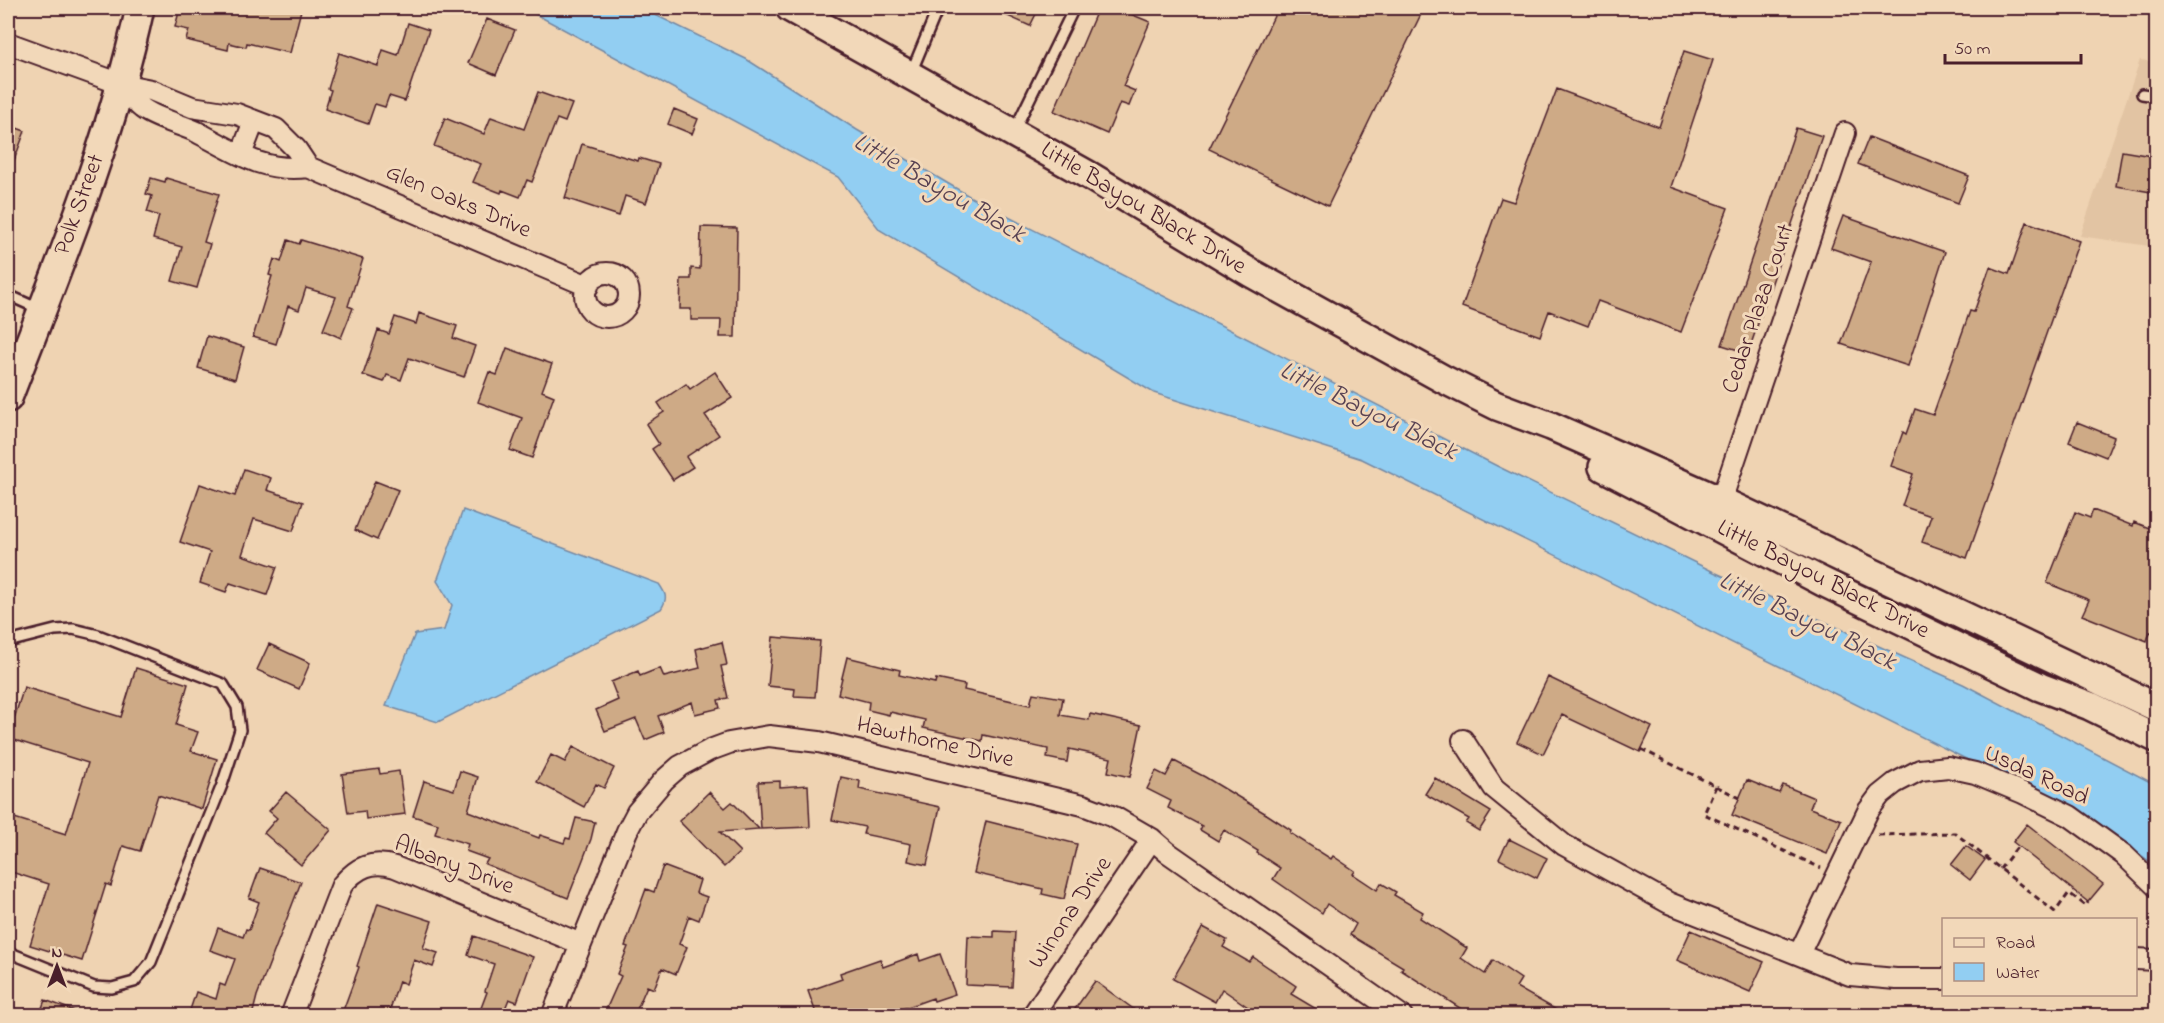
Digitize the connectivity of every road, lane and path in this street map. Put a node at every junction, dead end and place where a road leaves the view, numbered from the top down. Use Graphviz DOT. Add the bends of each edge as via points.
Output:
graph roads {
  1 [pos="140,8"];
  2 [pos="938,8"];
  3 [pos="1074,8"];
  4 [pos="797,9"];
  5 [pos="8,43"];
  6 [pos="910,75"];
  7 [pos="121,84"];
  8 [pos="2142,94"];
  9 [pos="2157,96"];
  10 [pos="254,120"];
  11 [pos="1013,133"];
  12 [pos="1845,133"];
  13 [pos="241,155"];
  14 [pos="308,167"];
  15 [pos="588,286"];
  16 [pos="8,295"];
  17 [pos="41,310"];
  18 [pos="8,398"];
  19 [pos="1497,406"];
  20 [pos="1721,501"];
  21 [pos="8,642"];
  22 [pos="2157,707"];
  23 [pos="2157,738"];
  24 [pos="1463,740"];
  25 [pos="1641,749"];
  26 [pos="1716,786"];
  27 [pos="1740,798"];
  28 [pos="1856,835"];
  29 [pos="1152,839"];
  30 [pos="2018,846"];
  31 [pos="2000,869"];
  32 [pos="1836,875"];
  33 [pos="2157,886"];
  34 [pos="2088,902"];
  35 [pos="581,944"];
  36 [pos="8,952"];
  37 [pos="1798,954"];
  38 [pos="2137,959"];
  39 [pos="2157,960"];
  40 [pos="1942,979"];
  41 [pos="291,1016"];
  42 [pos="552,1016"];
  43 [pos="1032,1016"];
  44 [pos="1402,1016"];
  1 -- 7 [label="main road, Polk Street"];
  2 -- 6 [label="lane"];
  3 -- 11 [label="lane"];
  4 -- 6 [label="main road, Little Bayou Black Drive"];
  5 -- 7 [label="street"];
  6 -- 11 [label="main road, Little Bayou Black Drive"];
  7 -- 10 [label="street" via="151,90 192,107"];
  7 -- 13 [label="street, Glen Oaks Drive" via="143,109"];
  7 -- 17 [label="main road, Polk Street" via="90,182"];
  8 -- 9 [label="lane"];
  10 -- 13 [label="street"];
  10 -- 14 [label="street" via="276,129"];
  11 -- 19 [label="main road, Little Bayou Black Drive" via="1251,273"];
  12 -- 20 [label="street, Cedar Plaza Court"];
  13 -- 14 [label="street, Glen Oaks Drive" via="288,169"];
  14 -- 15 [label="street, Glen Oaks Drive"];
  16 -- 17 [label="lane"];
  17 -- 18 [label="main road, Polk Street"];
  19 -- 20 [label="main road, Little Bayou Black Drive"];
  19 -- 23 [label="main road, Little Bayou Black Drive" via="1538,435 1823,582 2040,687"];
  20 -- 22 [label="main road, Little Bayou Black Drive"];
  21 -- 36 [label="lane" via="55,630 73,629 98,635 223,684 237,707 240,730 152,962 134,982 112,988 94,987"];
  24 -- 37 [label="street" via="1494,788 1564,845 1669,903"];
  25 -- 26 [label="path"];
  26 -- 27 [label="path"];
  26 -- 32 [label="path" via="1704,814"];
  28 -- 31 [label="path" via="1955,833"];
  28 -- 32 [label="street, Usda Road"];
  28 -- 33 [label="street, Usda Road" via="1868,811 1894,783 1920,770 1948,766 1975,773 2070,816 2124,855"];
  29 -- 35 [label="street, Hawthorne Drive" via="1083,805 819,742 787,736 749,738 696,756 650,795 627,831"];
  29 -- 43 [label="street, Winona Drive"];
  29 -- 44 [label="street, Hawthorne Drive"];
  30 -- 31 [label="path"];
  31 -- 34 [label="path" via="2055,912 2069,893 2086,906"];
  32 -- 37 [label="street, Usda Road"];
  35 -- 41 [label="street, Albany Drive" via="395,867 375,864 352,873 342,885"];
  35 -- 42 [label="street, Hawthorne Drive"];
  37 -- 40 [label="street" via="1850,975"];
  38 -- 39 [label="street"];
}
